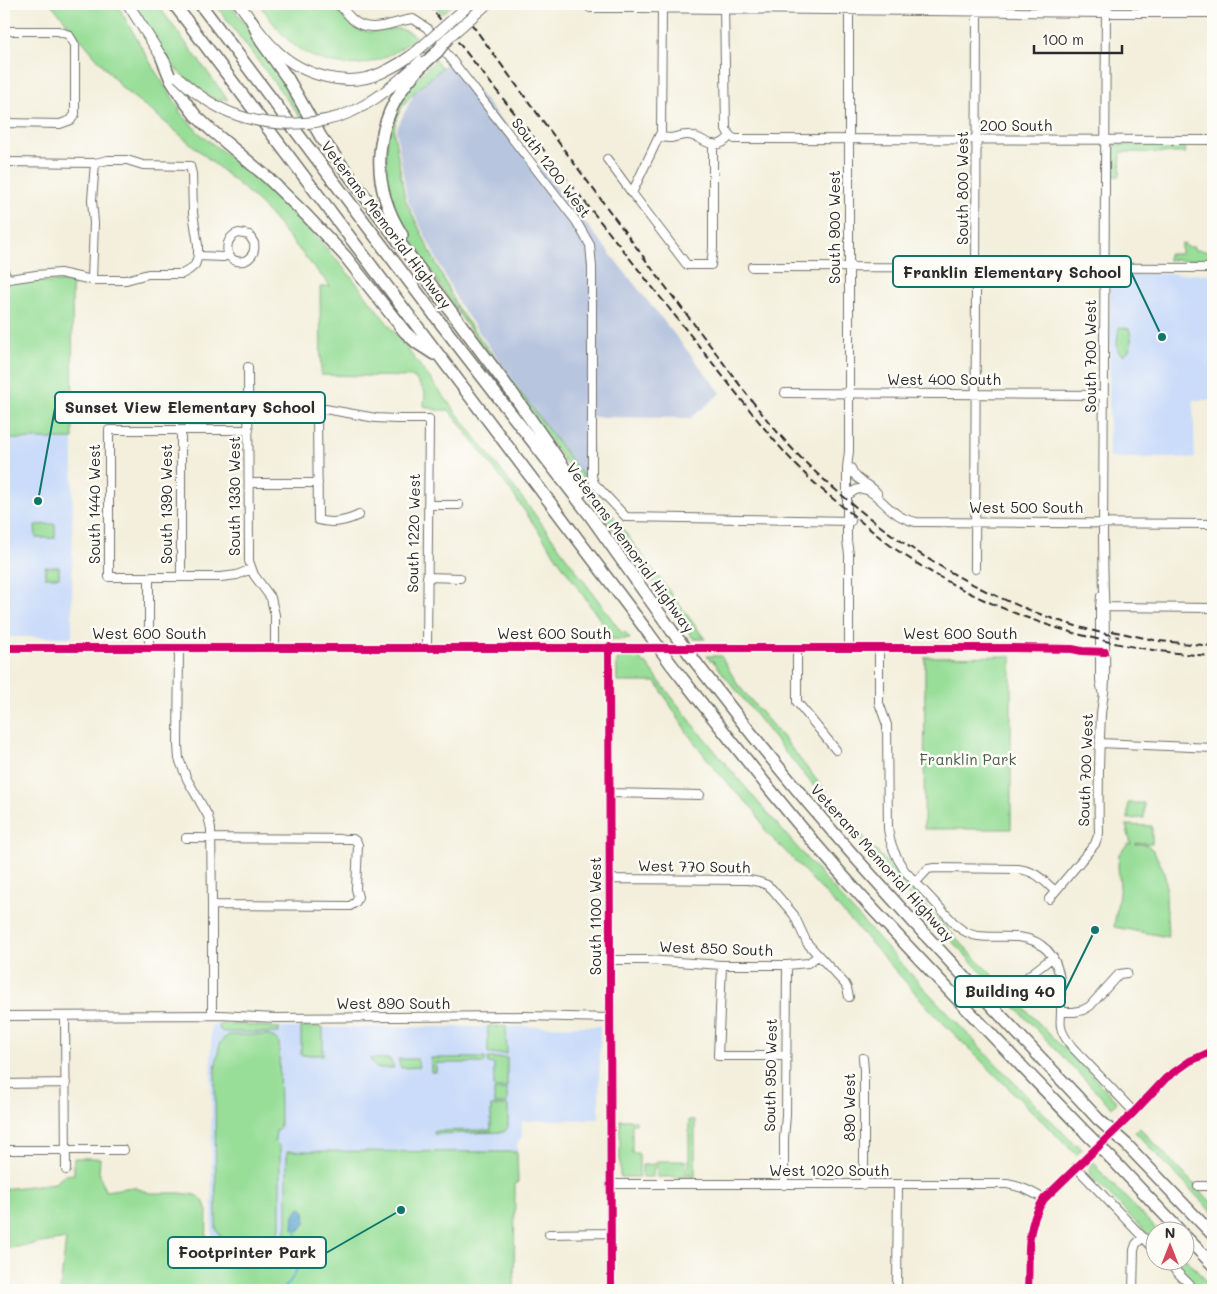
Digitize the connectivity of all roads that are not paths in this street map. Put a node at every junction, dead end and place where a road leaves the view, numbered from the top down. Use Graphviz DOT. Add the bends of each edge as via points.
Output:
graph roads {
  1 [pos="128,4"];
  2 [pos="174,4"];
  3 [pos="200,4"];
  4 [pos="239,4"];
  5 [pos="338,4"];
  6 [pos="470,4"];
  7 [pos="487,4"];
  8 [pos="1106,4"];
  9 [pos="724,6"];
  10 [pos="849,7"];
  11 [pos="977,7"];
  12 [pos="590,8"];
  13 [pos="662,8"];
  14 [pos="1106,13"];
  15 [pos="1213,13"];
  16 [pos="252,21"];
  17 [pos="4,31"];
  18 [pos="448,38"];
  19 [pos="422,57"];
  20 [pos="162,58"];
  21 [pos="4,123"];
  22 [pos="730,136"];
  23 [pos="659,137"];
  24 [pos="850,139"];
  25 [pos="977,139"];
  26 [pos="1105,140"];
  27 [pos="1213,140"];
  28 [pos="713,144"];
  29 [pos="607,159"];
  30 [pos="4,162"];
  31 [pos="95,163"];
  32 [pos="632,193"];
  33 [pos="228,255"];
  34 [pos="198,256"];
  35 [pos="752,266"];
  36 [pos="849,267"];
  37 [pos="976,267"];
  38 [pos="1105,268"];
  39 [pos="1213,268"];
  40 [pos="6,274"];
  41 [pos="92,280"];
  42 [pos="431,284"];
  43 [pos="440,357"];
  44 [pos="248,367"];
  45 [pos="785,393"];
  46 [pos="849,393"];
  47 [pos="976,394"];
  48 [pos="1104,395"];
  49 [pos="181,430"];
  50 [pos="249,430"];
  51 [pos="849,451"];
  52 [pos="851,468"];
  53 [pos="249,483"];
  54 [pos="318,483"];
  55 [pos="851,493"];
  56 [pos="881,499"];
  57 [pos="428,505"];
  58 [pos="459,505"];
  59 [pos="589,514"];
  60 [pos="359,515"];
  61 [pos="849,521"];
  62 [pos="975,522"];
  63 [pos="1103,523"];
  64 [pos="1213,524"];
  65 [pos="251,569"];
  66 [pos="975,569"];
  67 [pos="149,577"];
  68 [pos="181,577"];
  69 [pos="427,577"];
  70 [pos="460,578"];
  71 [pos="1103,589"];
  72 [pos="1105,607"];
  73 [pos="1213,608"];
  74 [pos="609,647"];
  75 [pos="4,648"];
  76 [pos="149,648"];
  77 [pos="179,648"];
  78 [pos="275,648"];
  79 [pos="427,648"];
  80 [pos="797,648"];
  81 [pos="849,648"];
  82 [pos="879,648"];
  83 [pos="1102,649"];
  84 [pos="1100,743"];
  85 [pos="1213,748"];
  86 [pos="836,750"];
  87 [pos="609,793"];
  88 [pos="700,795"];
  89 [pos="186,838"];
  90 [pos="212,838"];
  91 [pos="610,879"];
  92 [pos="916,882"];
  93 [pos="1055,891"];
  94 [pos="1049,899"];
  95 [pos="212,905"];
  96 [pos="818,956"];
  97 [pos="1053,958"];
  98 [pos="610,960"];
  99 [pos="722,965"];
  100 [pos="787,965"];
  101 [pos="1127,973"];
  102 [pos="1022,981"];
  103 [pos="849,998"];
  104 [pos="1061,1012"];
  105 [pos="212,1015"];
  106 [pos="4,1016"];
  107 [pos="65,1016"];
  108 [pos="610,1018"];
  109 [pos="1213,1051"];
  110 [pos="786,1056"];
  111 [pos="863,1058"];
  112 [pos="66,1083"];
  113 [pos="4,1084"];
  114 [pos="1134,1112"];
  115 [pos="4,1150"];
  116 [pos="66,1150"];
  117 [pos="124,1150"];
  118 [pos="1076,1167"];
  119 [pos="66,1170"];
  120 [pos="610,1184"];
  121 [pos="784,1185"];
  122 [pos="864,1185"];
  123 [pos="898,1185"];
  124 [pos="1198,1186"];
  125 [pos="1213,1186"];
  126 [pos="1044,1199"];
  127 [pos="1171,1222"];
  128 [pos="611,1233"];
  129 [pos="549,1234"];
  130 [pos="1213,1235"];
  131 [pos="1143,1237"];
  132 [pos="1194,1245"];
  133 [pos="1213,1265"];
  134 [pos="1177,1272"];
  135 [pos="611,1290"];
  136 [pos="897,1290"];
  137 [pos="1028,1290"];
  138 [pos="1133,1290"];
  139 [pos="1195,1290"];
  1 -- 20 [label="main road"];
  2 -- 43 [label="highway"];
  3 -- 59 [label="highway, Veterans Memorial Highway" via="415,290"];
  4 -- 16 [label="main road"];
  5 -- 61 [label="street, South 1200 West" via="365,27 413,19 427,28 576,221 590,245 592,476 594,483 626,517"];
  6 -- 19 [label="main road, bridge"];
  7 -- 18 [label="main road, bridge"];
  8 -- 14 [label="street, South 700 West"];
  9 -- 10 [label="street"];
  9 -- 13 [label="street"];
  9 -- 22 [label="street" via="726,128"];
  10 -- 11 [label="street"];
  10 -- 24 [label="street, South 900 West"];
  11 -- 14 [label="street"];
  11 -- 25 [label="street, South 800 West"];
  12 -- 13 [label="street"];
  13 -- 23 [label="street"];
  14 -- 15 [label="street"];
  14 -- 26 [label="street, South 700 West"];
  16 -- 19 [label="main road" via="282,56 318,75 350,79 370,77"];
  16 -- 42 [label="highway" via="321,137"];
  17 -- 21 [label="street" via="58,32 69,35 75,45 75,114 71,120 60,124"];
  18 -- 19 [label="highway, bridge" via="441,48"];
  19 -- 20 [label="main road, bridge" via="375,99 358,109 302,124 279,124 242,117 219,108 188,87"];
  19 -- 42 [label="highway" via="393,104 383,134 380,162 382,188 390,212"];
  20 -- 43 [label="highway" via="171,80 196,115 306,215 345,256 405,332"];
  22 -- 24 [label="street, 200 South" via="735,139"];
  22 -- 28 [label="street"];
  23 -- 28 [label="street" via="687,135"];
  23 -- 32 [label="street"];
  24 -- 25 [label="street, 200 South"];
  24 -- 36 [label="street, South 900 West"];
  25 -- 26 [label="street, 200 South"];
  25 -- 37 [label="street, South 800 West"];
  26 -- 27 [label="street, 200 South"];
  26 -- 38 [label="street, South 700 West"];
  28 -- 32 [label="street" via="711,266 687,266"];
  29 -- 32 [label="street"];
  30 -- 31 [label="street"];
  31 -- 34 [label="street" via="127,160 143,165 190,166"];
  31 -- 41 [label="street"];
  33 -- 34 [label="street"];
  34 -- 41 [label="street" via="195,265 182,274"];
  35 -- 36 [label="street"];
  36 -- 37 [label="street"];
  36 -- 46 [label="street, South 900 West"];
  37 -- 38 [label="street"];
  37 -- 47 [label="street, South 800 West"];
  38 -- 39 [label="street"];
  38 -- 48 [label="street, South 700 West"];
  40 -- 41 [label="street" via="9,279 60,273"];
  42 -- 59 [label="highway" via="548,443 581,492"];
  43 -- 127 [label="highway, bridge" via="757,774 850,883 952,994"];
  44 -- 50 [label="street, South 1330 West"];
  45 -- 46 [label="street, West 400 South"];
  46 -- 47 [label="street, West 400 South"];
  46 -- 51 [label="street, South 900 West"];
  47 -- 48 [label="street, West 400 South"];
  47 -- 62 [label="street, South 800 West"];
  48 -- 63 [label="street, South 700 West"];
  49 -- 50 [label="street"];
  49 -- 67 [label="street, South 1440 West" via="109,430 108,577"];
  49 -- 68 [label="street, South 1390 West"];
  50 -- 53 [label="street, South 1330 West"];
  51 -- 52 [label="street, South 900 West"];
  51 -- 61 [label="street, South 900 West"];
  52 -- 55 [label="street, South 900 West"];
  52 -- 56 [label="street" via="856,478 872,487"];
  53 -- 54 [label="street"];
  53 -- 65 [label="street, South 1330 West"];
  54 -- 57 [label="street, South 1220 West" via="319,410 376,418 429,419"];
  54 -- 60 [label="street" via="318,520 342,522"];
  55 -- 56 [label="street, West 500 South" via="864,489"];
  55 -- 61 [label="street, South 900 West"];
  56 -- 62 [label="street, West 500 South" via="902,518 916,522"];
  57 -- 58 [label="street"];
  57 -- 69 [label="street, South 1220 West"];
  59 -- 130 [label="highway, Veterans Memorial Highway, bridge" via="697,664 838,837 1098,1119"];
  61 -- 81 [label="street, South 900 West"];
  62 -- 63 [label="street, West 500 South"];
  62 -- 66 [label="street, South 800 West"];
  63 -- 64 [label="street, West 500 South"];
  63 -- 71 [label="street, South 700 West"];
  65 -- 68 [label="street" via="221,577"];
  65 -- 78 [label="street, South 1330 West" via="271,598 275,615"];
  67 -- 68 [label="street"];
  67 -- 76 [label="street"];
  69 -- 70 [label="street"];
  69 -- 79 [label="street, South 1220 West"];
  71 -- 72 [label="street, South 700 West"];
  71 -- 83 [label="street, South 700 West" via="1100,602"];
  72 -- 73 [label="street"];
  72 -- 83 [label="street, South 700 West"];
  74 -- 79 [label="street, West 600 South"];
  74 -- 80 [label="street, West 600 South"];
  74 -- 87 [label="street, South 1100 West"];
  75 -- 76 [label="street, West 600 South"];
  76 -- 77 [label="street, West 600 South"];
  77 -- 78 [label="street, West 600 South"];
  77 -- 90 [label="street" via="180,759 187,779 208,816"];
  78 -- 79 [label="street, West 600 South"];
  80 -- 81 [label="street, West 600 South"];
  80 -- 86 [label="street" via="797,702"];
  81 -- 82 [label="street, West 600 South"];
  82 -- 83 [label="street, West 600 South"];
  82 -- 92 [label="street" via="879,703 887,725 888,831 898,862"];
  83 -- 84 [label="street, South 700 West" via="1105,681"];
  84 -- 85 [label="street"];
  84 -- 93 [label="street, South 700 West" via="1098,838"];
  87 -- 88 [label="street"];
  87 -- 91 [label="street, South 1100 West"];
  89 -- 90 [label="street"];
  90 -- 95 [label="street"];
  90 -- 95 [label="street" via="352,839 358,845 358,897 350,906"];
  91 -- 96 [label="street, West 770 South" via="759,882 772,889 794,915 804,939"];
  91 -- 98 [label="street, South 1100 West"];
  92 -- 93 [label="street" via="928,869 934,868 1018,870 1032,872"];
  92 -- 97 [label="street" via="964,931 978,936 1028,939 1042,946"];
  93 -- 94 [label="street, South 700 West"];
  95 -- 105 [label="street"];
  96 -- 100 [label="street, West 850 South" via="808,963"];
  96 -- 103 [label="street, West 770 South" via="845,984"];
  97 -- 102 [label="street"];
  97 -- 104 [label="street" via="1059,969"];
  98 -- 99 [label="street, West 850 South"];
  98 -- 108 [label="street, South 1100 West"];
  99 -- 100 [label="street, West 850 South"];
  99 -- 110 [label="street" via="718,1056"];
  100 -- 110 [label="street, South 950 West"];
  101 -- 104 [label="street" via="1119,974 1090,1006 1074,1012"];
  104 -- 114 [label="street" via="1060,1028 1066,1039"];
  105 -- 107 [label="street, West 890 South"];
  105 -- 108 [label="street, West 890 South" via="275,1018"];
  106 -- 107 [label="street, West 890 South"];
  107 -- 112 [label="street"];
  108 -- 120 [label="street, South 1100 West"];
  109 -- 114 [label="street" via="1190,1061 1166,1078"];
  110 -- 121 [label="street, South 950 West"];
  111 -- 122 [label="street, 890 West"];
  112 -- 113 [label="street"];
  112 -- 116 [label="street"];
  114 -- 118 [label="street"];
  115 -- 116 [label="street"];
  116 -- 117 [label="street"];
  116 -- 119 [label="street"];
  118 -- 126 [label="street"];
  118 -- 131 [label="street"];
  120 -- 121 [label="street, West 1020 South"];
  120 -- 128 [label="street, South 1100 West"];
  121 -- 122 [label="street, West 1020 South"];
  122 -- 123 [label="street, West 1020 South"];
  123 -- 126 [label="street, West 1020 South" via="1014,1185"];
  123 -- 136 [label="street"];
  124 -- 125 [label="street"];
  126 -- 137 [label="street" via="1030,1232"];
  128 -- 129 [label="street"];
  128 -- 135 [label="street, South 1100 West"];
  131 -- 138 [label="street" via="1134,1250"];
  132 -- 133 [label="highway"];
  134 -- 139 [label="street"];
}
